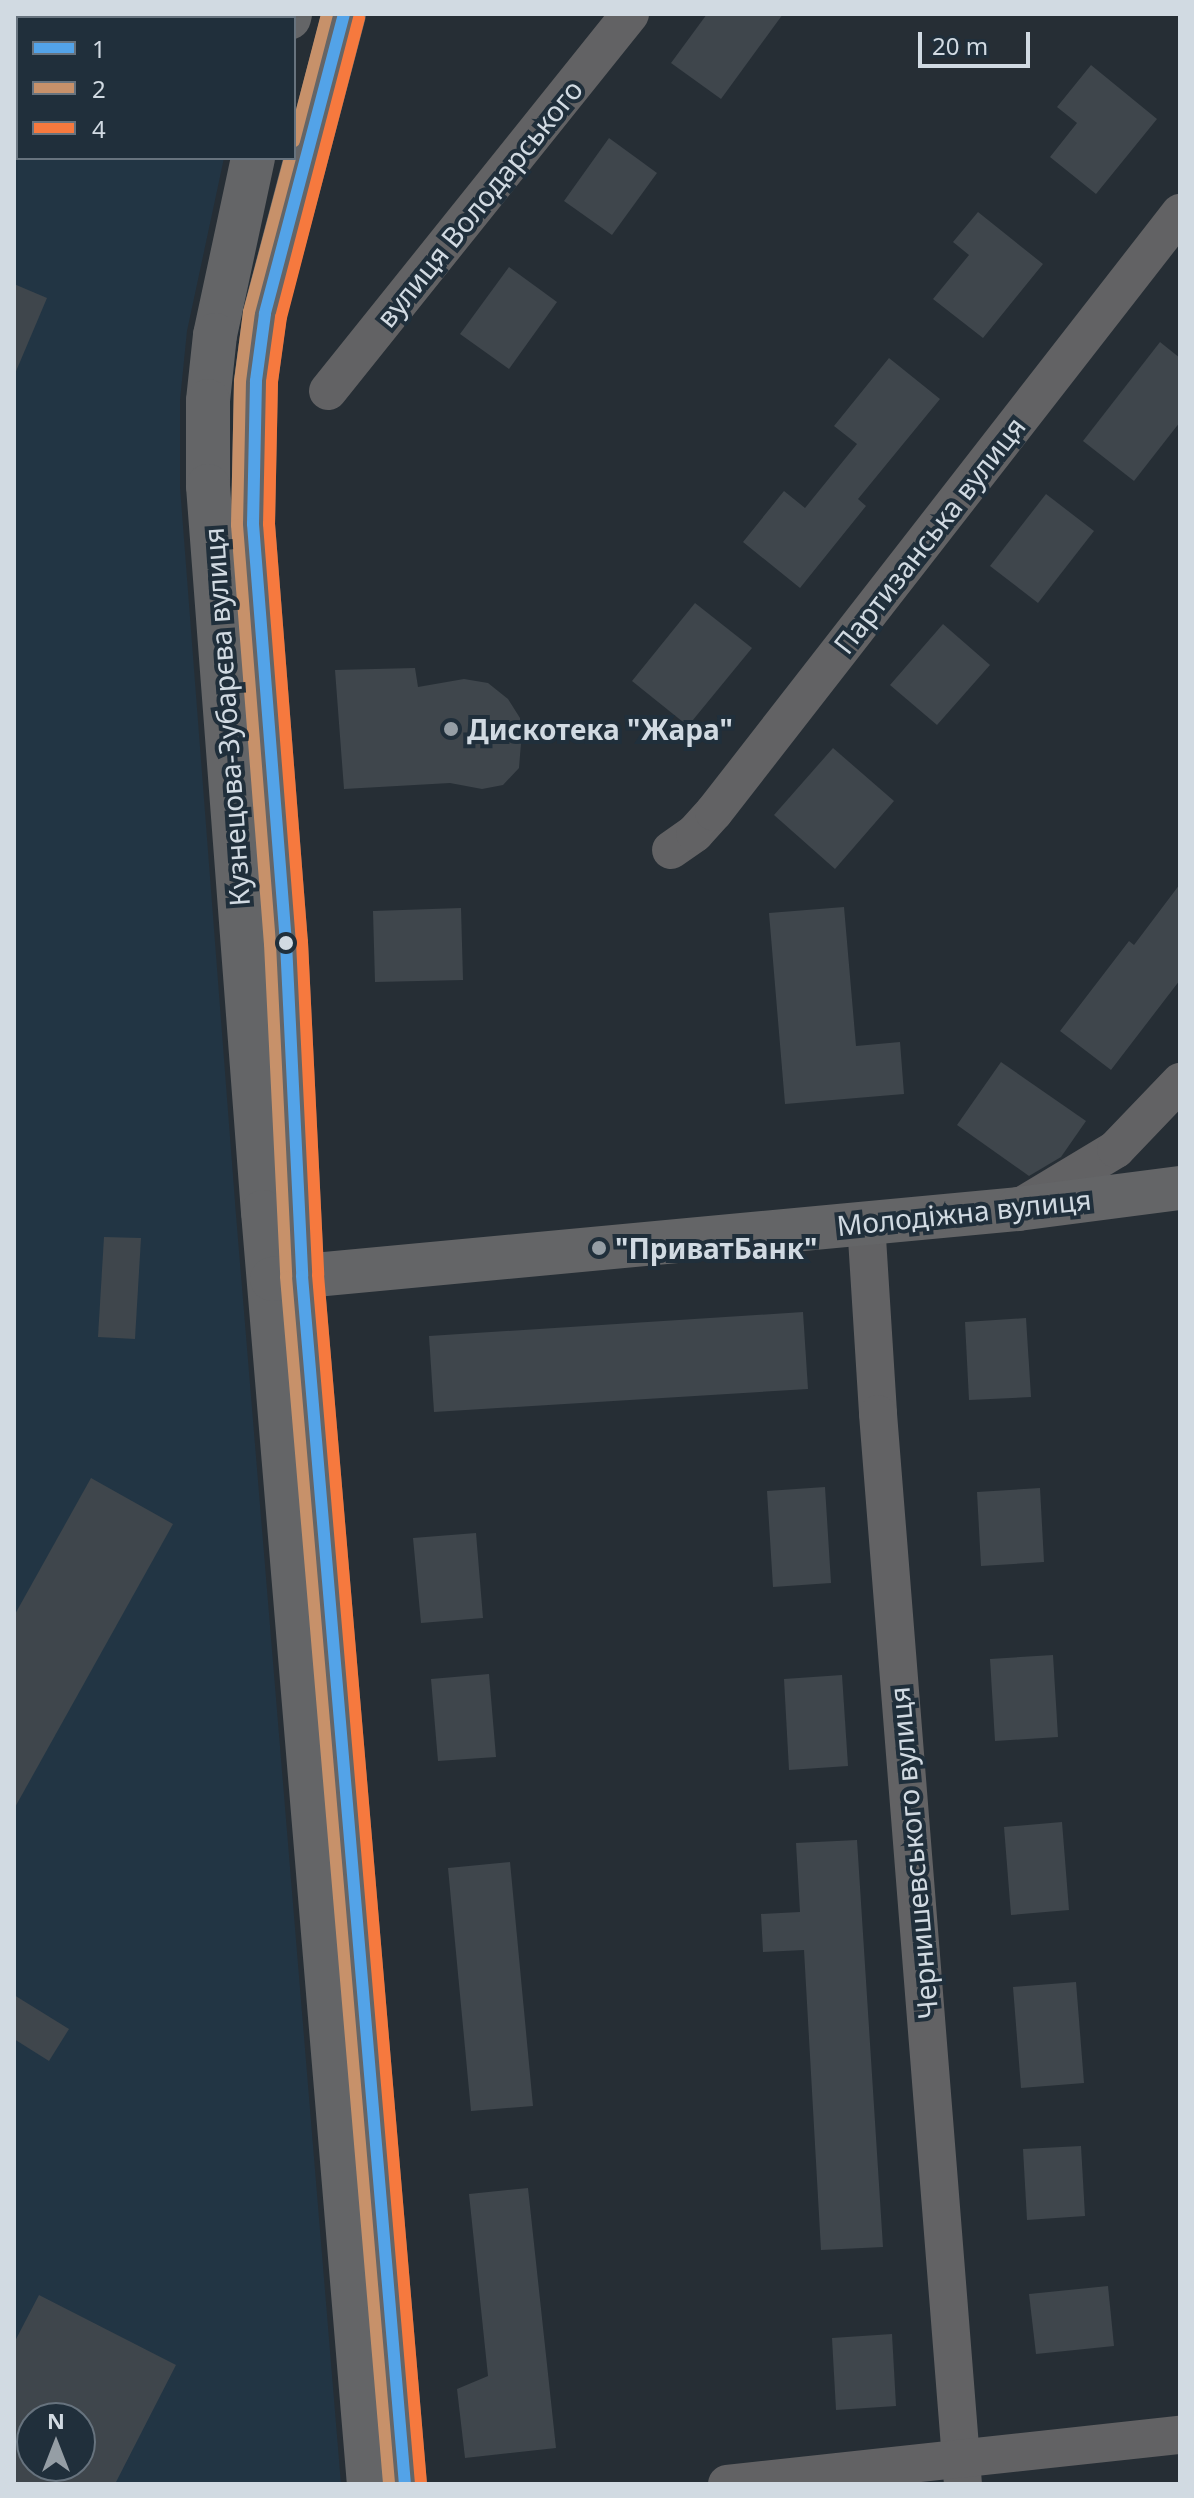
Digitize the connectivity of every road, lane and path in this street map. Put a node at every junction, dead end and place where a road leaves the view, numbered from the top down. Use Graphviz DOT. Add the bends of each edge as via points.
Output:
graph roads {
  1 [pos="344,14"];
  2 [pos="630,14"];
  3 [pos="253,160"];
  4 [pos="1180,213"];
  5 [pos="328,391"];
  6 [pos="671,850"];
  7 [pos="1180,1082"];
  8 [pos="1180,1188"];
  9 [pos="1018,1209"];
  10 [pos="866,1222"];
  11 [pos="286,1278"];
  12 [pos="1180,2435"];
  13 [pos="962,2471"];
  14 [pos="369,2484"];
  15 [pos="405,2484"];
  16 [pos="727,2484"];
  1 -- 11 [label="main road, Кузнецова-Зубарєва вулиця" via="265,314 252,447 253,524 286,943"];
  2 -- 5 [label="street, вулиця Володарського"];
  3 -- 11 [label="main road, Кузнецова-Зубарєва вулиця" via="215,335 208,486"];
  4 -- 6 [label="street, Партизанська вулиця" via="714,812"];
  7 -- 9 [label="street" via="1116,1149"];
  8 -- 9 [label="main road, Молодіжна вулиця"];
  9 -- 10 [label="main road, Молодіжна вулиця"];
  10 -- 11 [label="main road, Молодіжна вулиця"];
  10 -- 13 [label="street, Чернишевського вулиця"];
  11 -- 14 [label="main road"];
  11 -- 15 [label="main road"];
  12 -- 13 [label="street"];
  13 -- 16 [label="street"];
}
